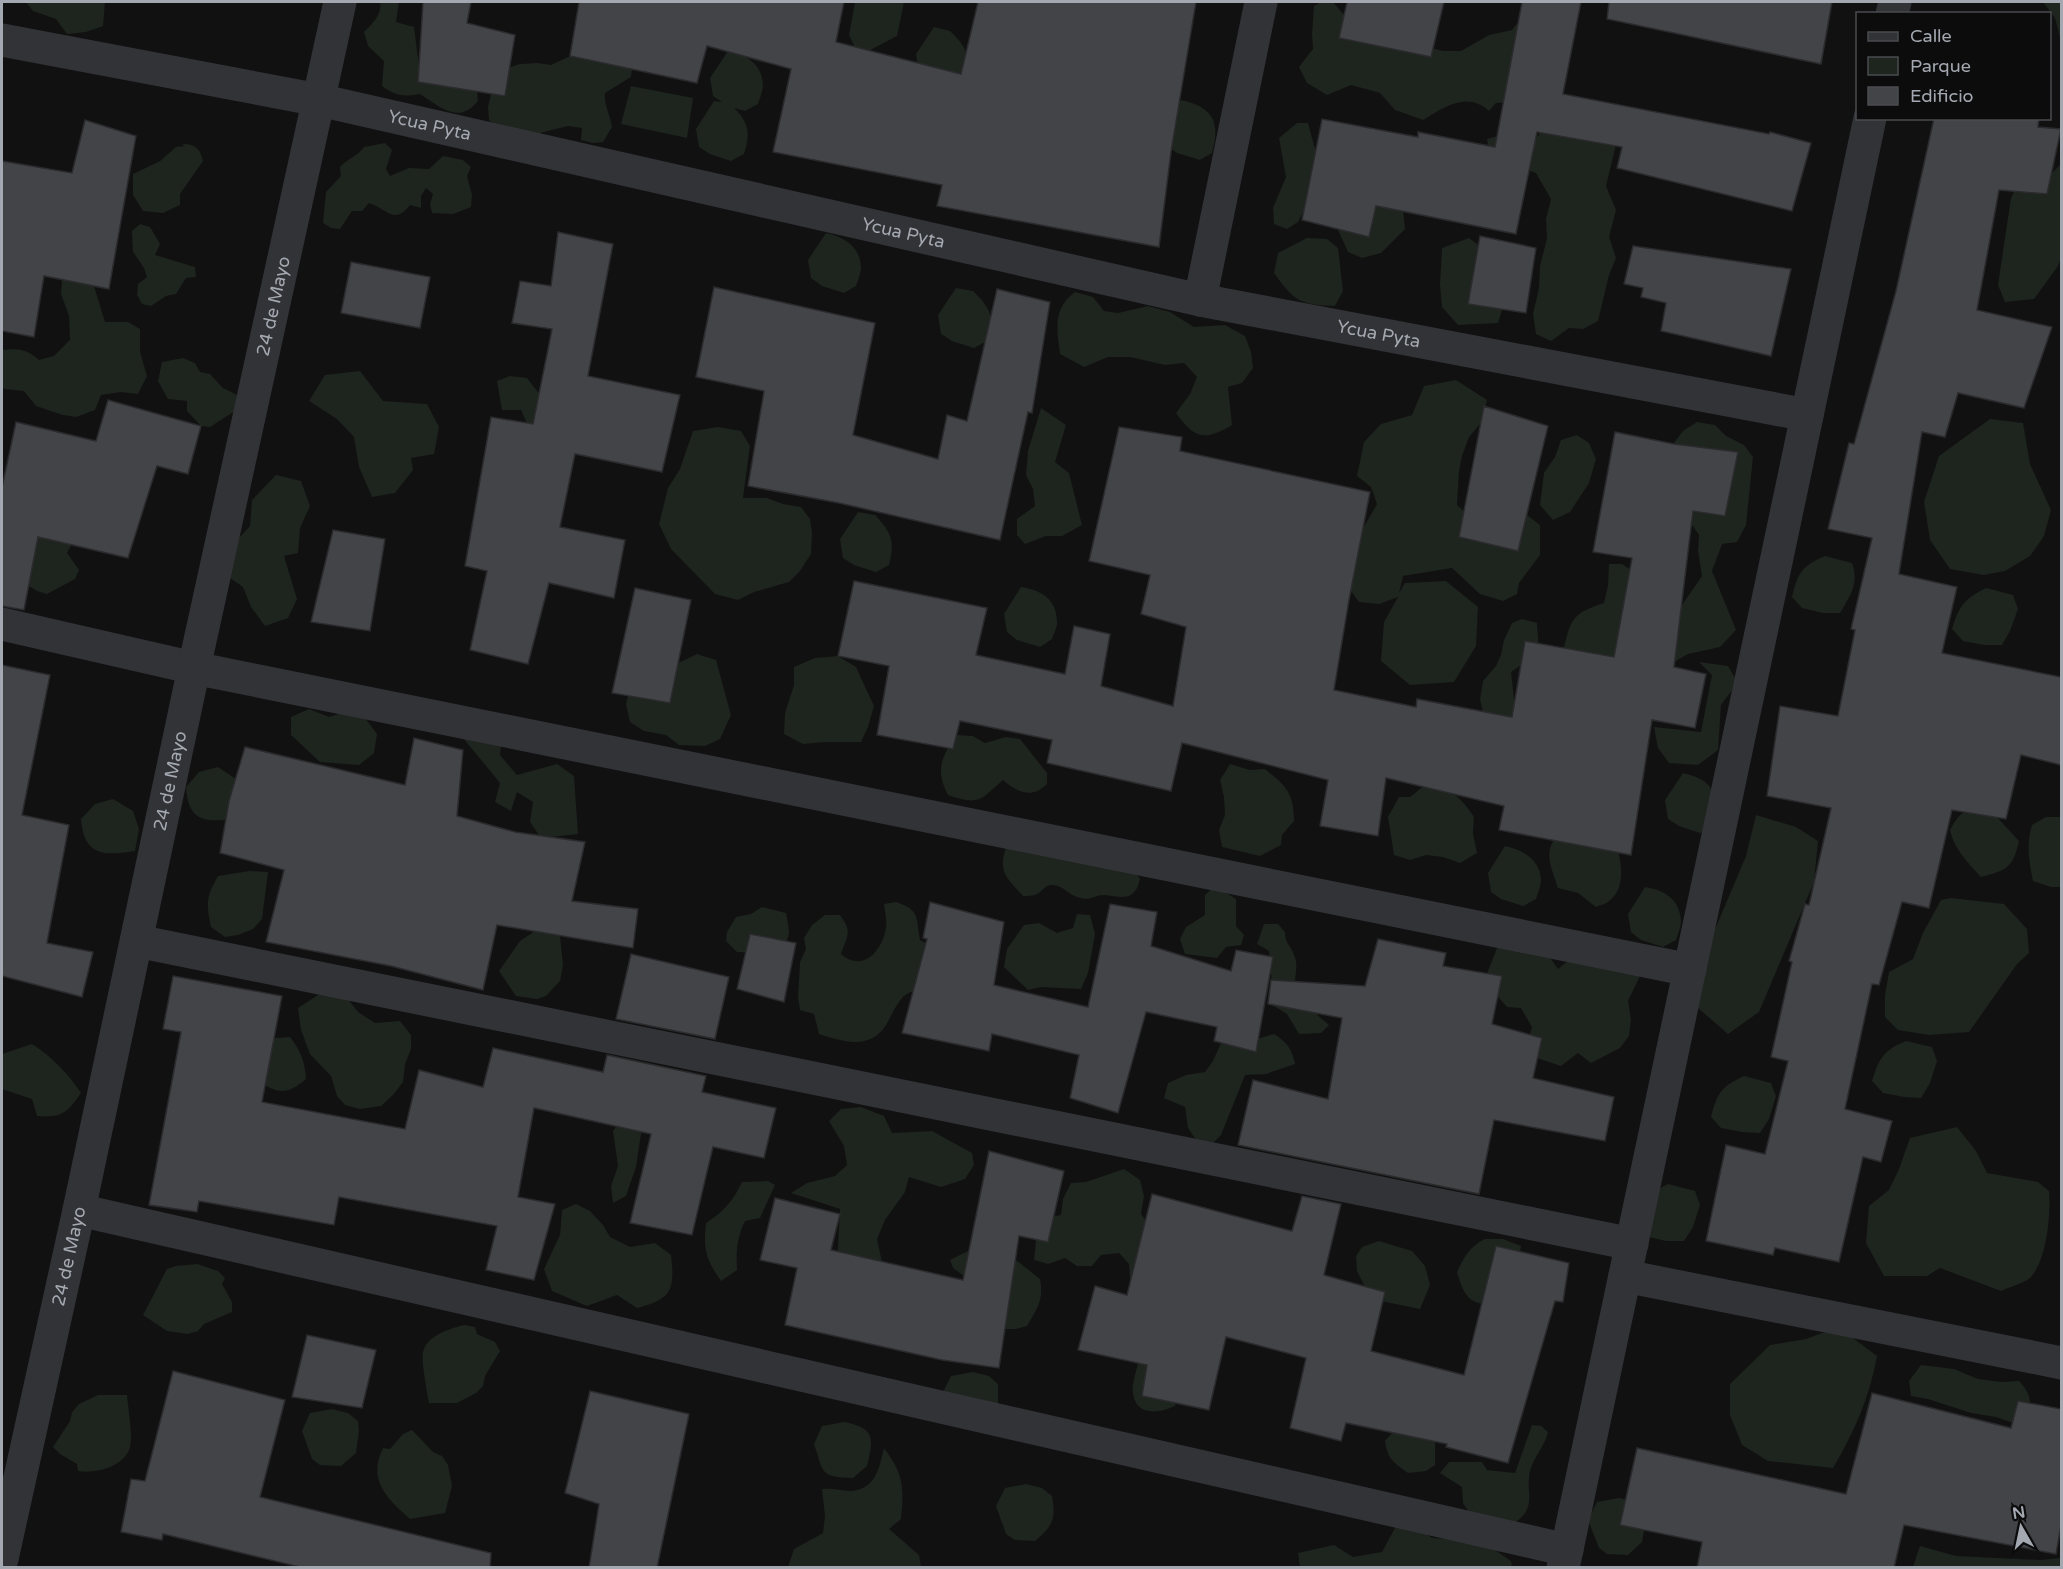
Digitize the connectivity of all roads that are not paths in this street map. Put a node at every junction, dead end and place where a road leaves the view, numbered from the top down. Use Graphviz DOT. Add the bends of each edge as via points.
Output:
graph roads {
  1 [pos="340,2"];
  2 [pos="1261,2"];
  3 [pos="2,40"];
  4 [pos="319,100"];
  5 [pos="1870,120"];
  6 [pos="1200,300"];
  7 [pos="1808,415"];
  8 [pos="2,624"];
  9 [pos="194,668"];
  10 [pos="137,941"];
  11 [pos="1690,970"];
  12 [pos="79,1210"];
  13 [pos="1632,1244"];
  14 [pos="1625,1276"];
  15 [pos="2061,1363"];
  16 [pos="2,1559"];
  17 [pos="1565,1559"];
  1 -- 4 [label="street, 24 de Mayo"];
  2 -- 6 [label="street"];
  3 -- 4 [label="street, Ycua Pyta"];
  4 -- 6 [label="street, Ycua Pyta"];
  4 -- 9 [label="street, 24 de Mayo"];
  5 -- 7 [label="street"];
  6 -- 7 [label="street, Ycua Pyta"];
  7 -- 11 [label="street"];
  8 -- 9 [label="street"];
  9 -- 10 [label="street, 24 de Mayo"];
  9 -- 11 [label="street"];
  10 -- 12 [label="street, 24 de Mayo"];
  10 -- 13 [label="street"];
  11 -- 13 [label="street"];
  12 -- 16 [label="street, 24 de Mayo"];
  12 -- 17 [label="street"];
  13 -- 14 [label="street"];
  14 -- 15 [label="street"];
  14 -- 17 [label="street"];
}
